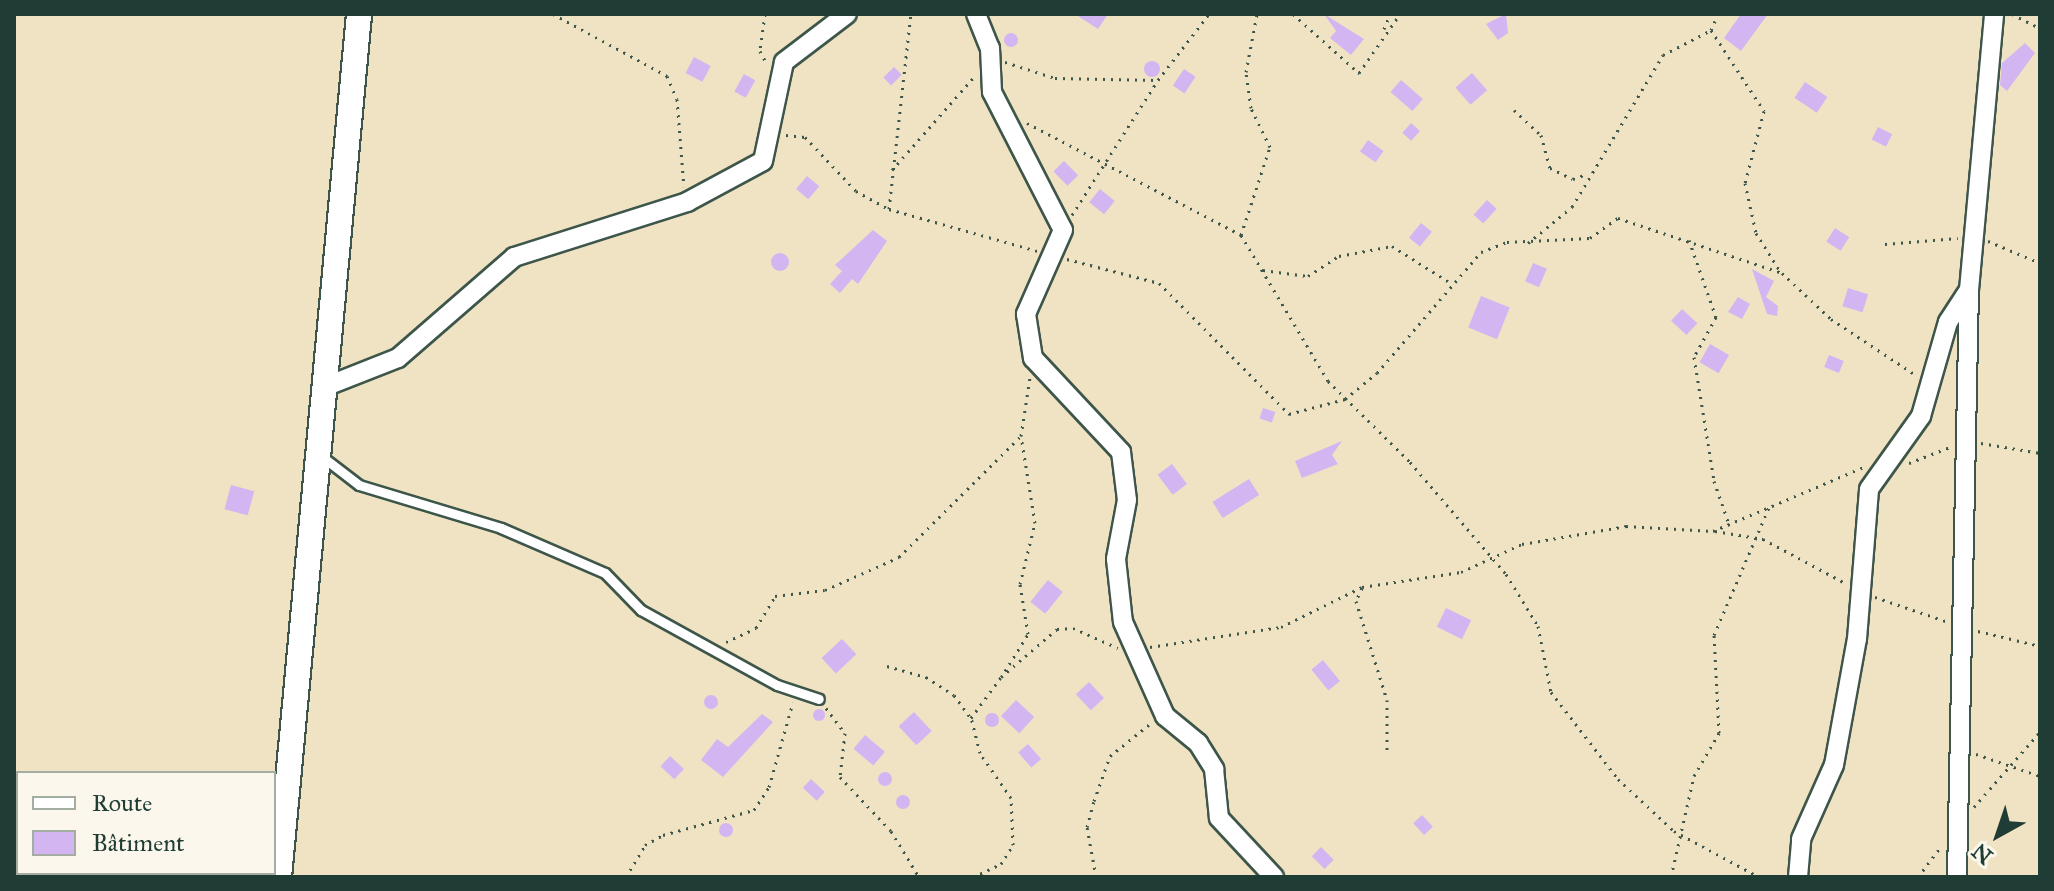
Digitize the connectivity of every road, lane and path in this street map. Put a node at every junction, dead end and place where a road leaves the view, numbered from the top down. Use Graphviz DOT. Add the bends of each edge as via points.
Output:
graph roads {
  1 [pos="359,14"];
  2 [pos="553,14"];
  3 [pos="765,14"];
  4 [pos="847,14"];
  5 [pos="911,14"];
  6 [pos="976,14"];
  7 [pos="1209,14"];
  8 [pos="1257,14"];
  9 [pos="1293,14"];
  10 [pos="1390,14"];
  11 [pos="1400,14"];
  12 [pos="1718,14"];
  13 [pos="1994,14"];
  14 [pos="2012,14"];
  15 [pos="2039,29"];
  16 [pos="1383,30"];
  17 [pos="1711,30"];
  18 [pos="990,57"];
  19 [pos="1158,80"];
  20 [pos="778,84"];
  21 [pos="1003,110"];
  22 [pos="1514,110"];
  23 [pos="770,132"];
  24 [pos="1104,164"];
  25 [pos="892,170"];
  26 [pos="1587,174"];
  27 [pos="687,202"];
  28 [pos="889,209"];
  29 [pos="1063,230"];
  30 [pos="1241,235"];
  31 [pos="1689,240"];
  32 [pos="1528,243"];
  33 [pos="1052,256"];
  34 [pos="1262,270"];
  35 [pos="1782,273"];
  36 [pos="1449,282"];
  37 [pos="1969,290"];
  38 [pos="1033,358"];
  39 [pos="1930,385"];
  40 [pos="327,386"];
  41 [pos="1345,399"];
  42 [pos="1021,436"];
  43 [pos="1892,452"];
  44 [pos="320,455"];
  45 [pos="1770,505"];
  46 [pos="1729,524"];
  47 [pos="1713,531"];
  48 [pos="1757,538"];
  49 [pos="1488,559"];
  50 [pos="1362,587"];
  51 [pos="1859,592"];
  52 [pos="1967,628"];
  53 [pos="707,643"];
  54 [pos="2040,646"];
  55 [pos="1134,648"];
  56 [pos="887,666"];
  57 [pos="1001,677"];
  58 [pos="795,691"];
  59 [pos="819,699"];
  60 [pos="1165,716"];
  61 [pos="971,718"];
  62 [pos="2040,732"];
  63 [pos="1963,745"];
  64 [pos="1387,754"];
  65 [pos="2012,764"];
  66 [pos="2040,776"];
  67 [pos="1955,830"];
  68 [pos="1684,836"];
  69 [pos="279,877"];
  70 [pos="626,877"];
  71 [pos="919,877"];
  72 [pos="973,877"];
  73 [pos="1096,877"];
  74 [pos="1274,877"];
  75 [pos="1671,877"];
  76 [pos="1759,877"];
  77 [pos="1798,877"];
  78 [pos="1918,877"];
  79 [pos="1957,877"];
  1 -- 40 [label="main road"];
  2 -- 27 [label="path" via="667,76 677,99"];
  3 -- 20 [label="path" via="760,51"];
  4 -- 20 [label="street" via="784,62"];
  5 -- 25 [label="path"];
  6 -- 18 [label="street"];
  7 -- 19 [label="path"];
  8 -- 30 [label="path" via="1246,72 1251,108 1270,147"];
  9 -- 16 [label="path" via="1359,73"];
  10 -- 16 [label="path"];
  11 -- 16 [label="path"];
  12 -- 17 [label="path"];
  13 -- 37 [label="street"];
  14 -- 15 [label="path"];
  17 -- 26 [label="path" via="1663,55"];
  17 -- 35 [label="path" via="1764,111 1745,183 1756,233"];
  18 -- 19 [label="path" via="1055,78"];
  18 -- 21 [label="street" via="992,92"];
  18 -- 25 [label="path"];
  19 -- 24 [label="path"];
  20 -- 23 [label="street"];
  21 -- 24 [label="path"];
  21 -- 29 [label="street"];
  22 -- 26 [label="path" via="1541,135 1550,168 1573,179"];
  23 -- 27 [label="street" via="763,161"];
  23 -- 28 [label="path" via="805,137 856,191"];
  24 -- 29 [label="path"];
  24 -- 30 [label="path"];
  25 -- 28 [label="path"];
  26 -- 32 [label="path" via="1572,207"];
  27 -- 40 [label="street" via="514,257 398,358"];
  28 -- 33 [label="path"];
  29 -- 33 [label="street"];
  30 -- 34 [label="path"];
  31 -- 32 [label="path" via="1618,218 1590,238"];
  31 -- 35 [label="path"];
  31 -- 46 [label="path" via="1716,317 1694,357 1714,481"];
  32 -- 36 [label="path" via="1481,252"];
  33 -- 38 [label="street" via="1026,314"];
  33 -- 41 [label="path" via="1159,283 1289,414"];
  34 -- 36 [label="path" via="1308,276 1339,256 1392,246"];
  34 -- 41 [label="path"];
  35 -- 39 [label="path" via="1831,319"];
  36 -- 41 [label="path" via="1416,331"];
  37 -- 39 [label="street" via="1948,322"];
  37 -- 52 [label="street"];
  38 -- 42 [label="path"];
  38 -- 55 [label="street" via="1121,452 1127,500 1116,559"];
  39 -- 43 [label="street" via="1921,416"];
  40 -- 44 [label="main road"];
  41 -- 49 [label="path" via="1410,462"];
  42 -- 53 [label="path" via="899,557 825,590 775,596 756,628 738,641"];
  42 -- 57 [label="path" via="1035,523 1020,584 1028,634"];
  43 -- 45 [label="path"];
  43 -- 51 [label="street" via="1869,489"];
  44 -- 53 [label="lane" via="359,485 501,528 605,573 641,610"];
  44 -- 69 [label="main road"];
  45 -- 46 [label="path"];
  45 -- 48 [label="path"];
  46 -- 47 [label="path"];
  47 -- 48 [label="path"];
  47 -- 49 [label="path" via="1626,526 1522,544"];
  48 -- 51 [label="path"];
  48 -- 68 [label="path" via="1714,635 1719,733 1694,776"];
  49 -- 50 [label="path" via="1425,580"];
  49 -- 68 [label="path" via="1506,574 1538,626 1551,692 1618,779"];
  50 -- 55 [label="path" via="1281,627"];
  50 -- 64 [label="path" via="1356,601 1387,700"];
  51 -- 52 [label="path"];
  51 -- 77 [label="street" via="1834,765 1813,801"];
  52 -- 54 [label="path"];
  52 -- 63 [label="street"];
  53 -- 58 [label="lane"];
  55 -- 57 [label="path" via="1057,629"];
  55 -- 60 [label="street"];
  56 -- 61 [label="path" via="926,677 954,695"];
  57 -- 61 [label="path"];
  58 -- 59 [label="lane"];
  58 -- 70 [label="path" via="785,741 754,810 663,835 645,845"];
  59 -- 71 [label="path" via="845,733 840,777 891,831"];
  60 -- 73 [label="path" via="1124,738 1110,756 1087,827"];
  60 -- 74 [label="street" via="1198,743 1214,769 1219,818"];
  61 -- 72 [label="path" via="980,753 1011,798 1014,824 1001,864"];
  62 -- 65 [label="path"];
  63 -- 65 [label="path" via="1983,759"];
  63 -- 67 [label="street"];
  65 -- 66 [label="path"];
  65 -- 67 [label="path"];
  67 -- 78 [label="path"];
  67 -- 79 [label="street"];
  68 -- 75 [label="path"];
  68 -- 76 [label="path"];
}
